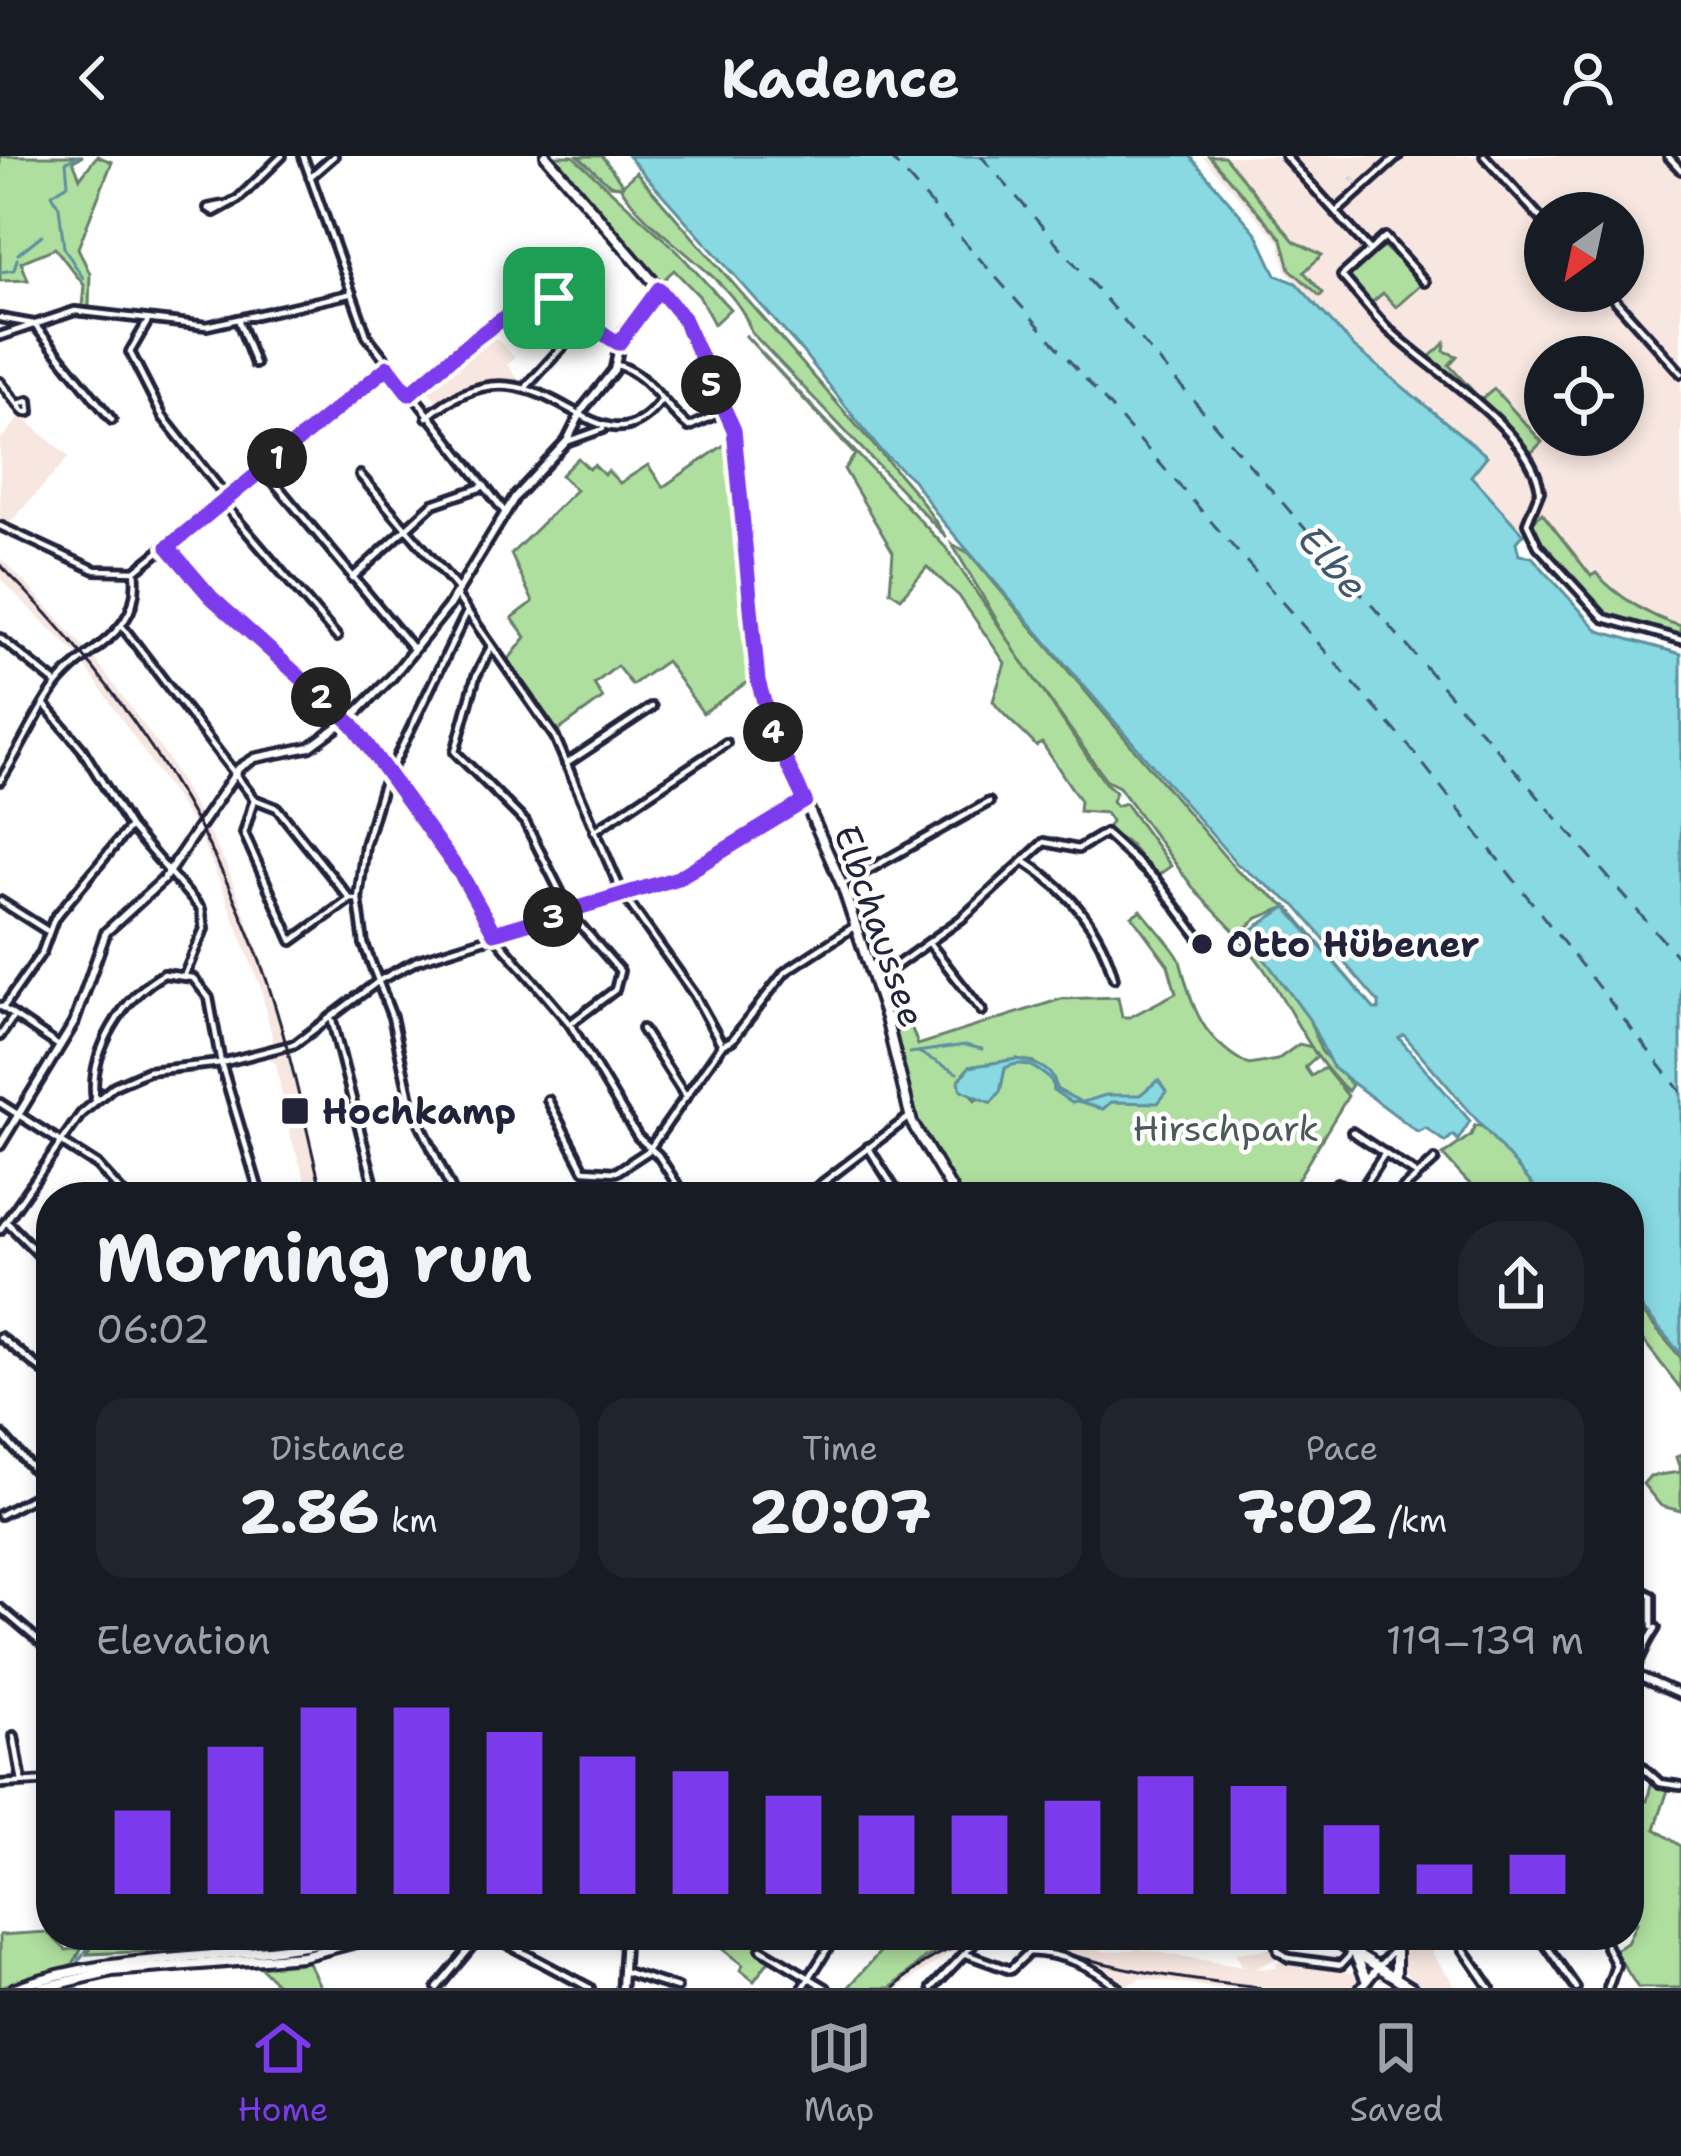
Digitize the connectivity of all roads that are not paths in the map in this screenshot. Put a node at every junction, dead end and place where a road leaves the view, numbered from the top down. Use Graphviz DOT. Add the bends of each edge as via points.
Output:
graph roads {
  1 [pos="282,156"];
  2 [pos="303,156"];
  3 [pos="334,156"];
  4 [pos="546,156"];
  5 [pos="1298,156"];
  6 [pos="1398,156"];
  7 [pos="1484,156"];
  8 [pos="1668,156"];
  9 [pos="1288,159"];
  10 [pos="1681,170"];
  11 [pos="310,177"];
  12 [pos="1524,200"];
  13 [pos="223,205"];
  14 [pos="1336,212"];
  15 [pos="1370,250"];
  16 [pos="1425,281"];
  17 [pos="659,289"];
  18 [pos="349,294"];
  19 [pos="1625,312"];
  20 [pos="0,318"];
  21 [pos="238,319"];
  22 [pos="148,321"];
  23 [pos="586,321"];
  24 [pos="34,324"];
  25 [pos="0,336"];
  26 [pos="619,343"];
  27 [pos="255,364"];
  28 [pos="616,365"];
  29 [pos="388,367"];
  30 [pos="1681,373"];
  31 [pos="1,386"];
  32 [pos="527,386"];
  33 [pos="409,394"];
  34 [pos="660,402"];
  35 [pos="18,404"];
  36 [pos="724,411"];
  37 [pos="579,414"];
  38 [pos="426,417"];
  39 [pos="112,420"];
  40 [pos="603,429"];
  41 [pos="567,441"];
  42 [pos="263,469"];
  43 [pos="360,475"];
  44 [pos="485,485"];
  45 [pos="225,500"];
  46 [pos="505,512"];
  47 [pos="0,526"];
  48 [pos="405,530"];
  49 [pos="168,547"];
  50 [pos="135,571"];
  51 [pos="352,578"];
  52 [pos="457,593"];
  53 [pos="466,612"];
  54 [pos="122,626"];
  55 [pos="338,637"];
  56 [pos="0,638"];
  57 [pos="1681,640"];
  58 [pos="491,647"];
  59 [pos="413,650"];
  60 [pos="57,684"];
  61 [pos="45,705"];
  62 [pos="652,707"];
  63 [pos="347,720"];
  64 [pos="726,743"];
  65 [pos="566,764"];
  66 [pos="231,776"];
  67 [pos="386,776"];
  68 [pos="1,778"];
  69 [pos="254,800"];
  70 [pos="805,801"];
  71 [pos="989,802"];
  72 [pos="130,827"];
  73 [pos="594,830"];
  74 [pos="1025,862"];
  75 [pos="169,871"];
  76 [pos="842,885"];
  77 [pos="625,898"];
  78 [pos="350,899"];
  79 [pos="358,899"];
  80 [pos="0,902"];
  81 [pos="572,913"];
  82 [pos="855,926"];
  83 [pos="46,930"];
  84 [pos="494,933"];
  85 [pos="1201,940"];
  86 [pos="930,944"];
  87 [pos="185,974"];
  88 [pos="1114,978"];
  89 [pos="874,982"];
  90 [pos="377,983"];
  91 [pos="2,1007"];
  92 [pos="982,1011"];
  93 [pos="14,1016"];
  94 [pos="332,1021"];
  95 [pos="570,1024"];
  96 [pos="642,1029"];
  97 [pos="0,1036"];
  98 [pos="722,1045"];
  99 [pos="59,1046"];
  100 [pos="220,1063"];
  101 [pos="686,1097"];
  102 [pos="95,1100"];
  103 [pos="548,1100"];
  104 [pos="0,1103"];
  105 [pos="17,1115"];
  106 [pos="910,1116"];
  107 [pos="1352,1132"];
  108 [pos="64,1143"];
  109 [pos="0,1144"];
  110 [pos="868,1147"];
  111 [pos="650,1148"];
  112 [pos="1385,1153"];
  113 [pos="1435,1160"];
  114 [pos="1416,1174"];
  115 [pos="36,1182"];
  116 [pos="36,1182"];
  117 [pos="114,1182"];
  118 [pos="256,1182"];
  119 [pos="373,1182"];
  120 [pos="448,1182"];
  121 [pos="674,1182"];
  122 [pos="823,1182"];
  123 [pos="890,1182"];
  124 [pos="947,1182"];
  125 [pos="1366,1182"];
  126 [pos="1408,1182"];
  127 [pos="8,1222"];
  128 [pos="0,1230"];
  129 [pos="36,1251"];
  130 [pos="0,1337"];
  131 [pos="36,1365"];
  132 [pos="0,1433"];
  133 [pos="36,1472"];
  134 [pos="36,1496"];
  135 [pos="0,1515"];
  136 [pos="1644,1592"];
  137 [pos="0,1609"];
  138 [pos="36,1637"];
  139 [pos="1644,1649"];
  140 [pos="1644,1679"];
  141 [pos="1681,1695"];
  142 [pos="14,1736"];
  143 [pos="1644,1768"];
  144 [pos="22,1782"];
  145 [pos="36,1782"];
  146 [pos="0,1784"];
  147 [pos="1681,1786"];
  148 [pos="280,1950"];
  149 [pos="325,1950"];
  150 [pos="469,1950"];
  151 [pos="518,1950"];
  152 [pos="624,1950"];
  153 [pos="763,1950"];
  154 [pos="827,1950"];
  155 [pos="969,1950"];
  156 [pos="1278,1950"];
  157 [pos="1350,1950"];
  158 [pos="1396,1950"];
  159 [pos="1464,1950"];
  160 [pos="1549,1950"];
  161 [pos="1608,1950"];
  162 [pos="1354,1953"];
  163 [pos="966,1954"];
  164 [pos="1379,1966"];
  165 [pos="96,1970"];
  166 [pos="623,1971"];
  167 [pos="1400,1979"];
  168 [pos="805,1984"];
  169 [pos="1364,1984"];
  170 [pos="15,1988"];
  171 [pos="41,1988"];
  172 [pos="98,1988"];
  173 [pos="437,1988"];
  174 [pos="590,1988"];
  175 [pos="622,1988"];
  176 [pos="677,1988"];
  177 [pos="826,1988"];
  178 [pos="932,1988"];
  179 [pos="1118,1988"];
  180 [pos="1412,1988"];
  181 [pos="1490,1988"];
  182 [pos="1576,1988"];
  183 [pos="1608,1988"];
  1 -- 13 [label="street"];
  2 -- 11 [label="street"];
  3 -- 11 [label="street"];
  4 -- 17 [label="main road, Elbchaussee"];
  5 -- 9 [label="street"];
  6 -- 14 [label="street"];
  7 -- 12 [label="street"];
  8 -- 10 [label="street"];
  9 -- 14 [label="street"];
  11 -- 18 [label="street"];
  14 -- 15 [label="street"];
  15 -- 16 [label="street" via="1384,237"];
  15 -- 57 [label="street" via="1342,276 1528,460 1539,500 1526,520 1538,546 1604,618"];
  17 -- 26 [label="street"];
  17 -- 36 [label="main road, Elbchaussee" via="683,318"];
  18 -- 21 [label="street"];
  18 -- 29 [label="street"];
  19 -- 30 [label="street"];
  20 -- 24 [label="street"];
  21 -- 22 [label="street" via="200,326"];
  21 -- 27 [label="street"];
  22 -- 24 [label="street" via="80,310"];
  22 -- 45 [label="street" via="130,345 133,357 163,417"];
  23 -- 26 [label="street"];
  23 -- 32 [label="street"];
  23 -- 33 [label="street" via="558,300 532,300"];
  24 -- 25 [label="street"];
  24 -- 39 [label="street"];
  26 -- 28 [label="street"];
  28 -- 34 [label="street" via="637,371"];
  28 -- 37 [label="street"];
  29 -- 33 [label="street"];
  29 -- 42 [label="street"];
  31 -- 35 [label="street"];
  32 -- 37 [label="street"];
  32 -- 38 [label="street" via="459,394"];
  33 -- 38 [label="street"];
  34 -- 36 [label="street" via="693,428"];
  34 -- 40 [label="street" via="627,429"];
  36 -- 70 [label="main road, Elbchaussee" via="736,442 758,681"];
  37 -- 40 [label="street"];
  37 -- 41 [label="street"];
  38 -- 44 [label="street"];
  40 -- 41 [label="street"];
  41 -- 46 [label="street"];
  42 -- 45 [label="street"];
  42 -- 51 [label="street"];
  43 -- 48 [label="street"];
  44 -- 46 [label="street"];
  44 -- 48 [label="street" via="435,503"];
  45 -- 49 [label="street"];
  45 -- 55 [label="street"];
  46 -- 52 [label="street"];
  47 -- 50 [label="street" via="95,570"];
  48 -- 51 [label="street"];
  48 -- 52 [label="street"];
  49 -- 50 [label="street"];
  49 -- 63 [label="street" via="211,597"];
  50 -- 54 [label="street" via="135,601"];
  51 -- 59 [label="street"];
  52 -- 53 [label="street"];
  52 -- 59 [label="street"];
  53 -- 58 [label="street"];
  53 -- 67 [label="street"];
  54 -- 60 [label="street"];
  54 -- 66 [label="street"];
  56 -- 60 [label="street"];
  58 -- 65 [label="street" via="547,723"];
  58 -- 81 [label="street" via="455,752 530,829"];
  59 -- 63 [label="street"];
  60 -- 61 [label="street"];
  61 -- 68 [label="street"];
  61 -- 72 [label="street"];
  62 -- 65 [label="street"];
  63 -- 66 [label="street" via="306,749 255,758"];
  63 -- 67 [label="street"];
  64 -- 73 [label="street"];
  65 -- 73 [label="street"];
  66 -- 69 [label="street"];
  66 -- 75 [label="street"];
  67 -- 79 [label="street" via="364,844"];
  67 -- 84 [label="street"];
  69 -- 78 [label="street" via="277,808"];
  69 -- 78 [label="street" via="244,833 292,941"];
  70 -- 76 [label="main road, Elbchaussee"];
  70 -- 77 [label="street" via="688,873"];
  71 -- 76 [label="street"];
  72 -- 75 [label="street"];
  72 -- 83 [label="street"];
  73 -- 77 [label="street"];
  74 -- 85 [label="street" via="1044,842 1078,849 1105,833 1157,881"];
  74 -- 86 [label="street"];
  74 -- 88 [label="street" via="1093,925"];
  75 -- 87 [label="street" via="205,920"];
  75 -- 99 [label="street" via="106,932"];
  76 -- 82 [label="main road, Elbchaussee"];
  77 -- 81 [label="street"];
  77 -- 98 [label="street"];
  78 -- 79 [label="street"];
  79 -- 90 [label="street"];
  80 -- 83 [label="street"];
  81 -- 84 [label="street"];
  81 -- 95 [label="street" via="620,976 610,994"];
  82 -- 89 [label="main road, Elbchaussee"];
  82 -- 98 [label="street" via="785,972"];
  83 -- 91 [label="street" via="44,946"];
  84 -- 90 [label="street"];
  84 -- 95 [label="street"];
  86 -- 89 [label="street"];
  86 -- 92 [label="street"];
  87 -- 100 [label="street" via="209,998"];
  87 -- 102 [label="street" via="157,978 126,1006 102,1055"];
  89 -- 106 [label="main road, Elbchaussee"];
  90 -- 94 [label="street"];
  90 -- 120 [label="street" via="411,1104"];
  91 -- 93 [label="street"];
  93 -- 97 [label="street"];
  93 -- 99 [label="street"];
  94 -- 100 [label="street" via="295,1044"];
  94 -- 119 [label="street"];
  95 -- 111 [label="street"];
  96 -- 101 [label="street"];
  98 -- 101 [label="street"];
  99 -- 105 [label="street"];
  100 -- 102 [label="street" via="141,1073"];
  100 -- 118 [label="street"];
  101 -- 111 [label="street"];
  102 -- 108 [label="street"];
  103 -- 111 [label="street" via="581,1167 616,1172"];
  104 -- 105 [label="street"];
  105 -- 108 [label="street"];
  105 -- 109 [label="street"];
  106 -- 110 [label="street"];
  106 -- 124 [label="main road, Elbchaussee"];
  107 -- 112 [label="street"];
  108 -- 115 [label="street"];
  108 -- 117 [label="street"];
  110 -- 122 [label="street"];
  110 -- 123 [label="street"];
  111 -- 121 [label="street"];
  112 -- 114 [label="street"];
  112 -- 125 [label="street"];
  113 -- 114 [label="street"];
  114 -- 126 [label="street"];
  116 -- 127 [label="street"];
  127 -- 128 [label="street"];
  127 -- 129 [label="street"];
  130 -- 131 [label="street"];
  132 -- 133 [label="street"];
  134 -- 135 [label="street"];
  136 -- 139 [label="street" via="1652,1596 1657,1632"];
  137 -- 138 [label="street"];
  140 -- 141 [label="street"];
  142 -- 144 [label="street"];
  143 -- 147 [label="street" via="1660,1783"];
  144 -- 145 [label="street"];
  144 -- 146 [label="street"];
  148 -- 165 [label="main road"];
  149 -- 165 [label="main road"];
  150 -- 173 [label="street"];
  151 -- 174 [label="street"];
  152 -- 166 [label="street"];
  153 -- 168 [label="street"];
  154 -- 168 [label="street"];
  155 -- 163 [label="street"];
  156 -- 162 [label="street" via="1340,1965"];
  157 -- 162 [label="main road"];
  158 -- 164 [label="street"];
  158 -- 167 [label="main road"];
  159 -- 181 [label="street"];
  160 -- 182 [label="street"];
  161 -- 183 [label="street" via="1616,1965"];
  162 -- 164 [label="main road"];
  162 -- 169 [label="main road"];
  163 -- 178 [label="street"];
  163 -- 179 [label="street" via="1010,1970 1029,1952 1044,1953 1090,1967"];
  164 -- 167 [label="main road"];
  164 -- 169 [label="street"];
  165 -- 170 [label="main road"];
  165 -- 171 [label="main road"];
  165 -- 172 [label="street"];
  166 -- 175 [label="street"];
  166 -- 176 [label="street"];
  167 -- 180 [label="main road"];
  168 -- 177 [label="street"];
}
